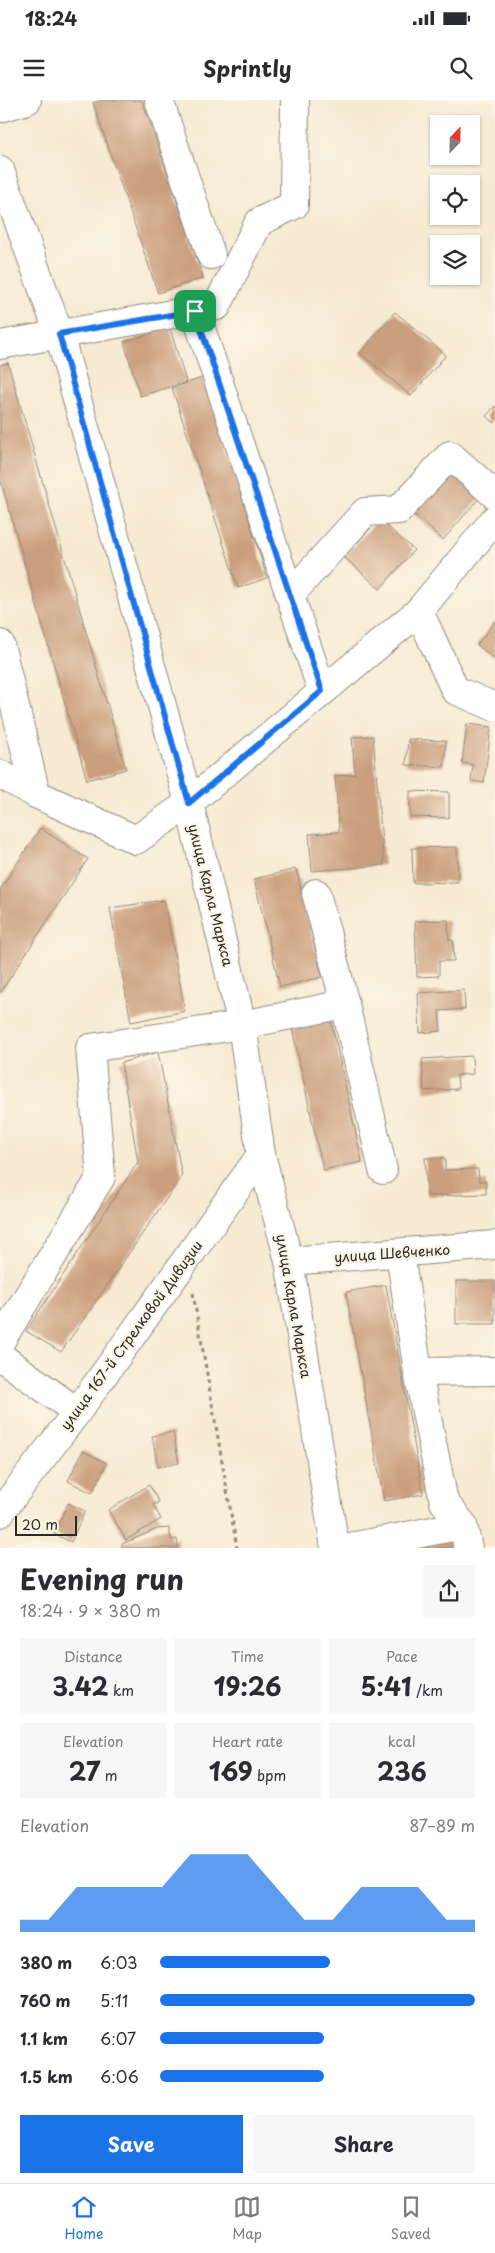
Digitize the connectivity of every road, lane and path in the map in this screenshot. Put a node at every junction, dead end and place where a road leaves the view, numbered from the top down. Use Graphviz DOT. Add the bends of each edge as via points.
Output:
graph roads {
  1 [pos="27,100"];
  2 [pos="159,100"];
  3 [pos="295,100"];
  4 [pos="0,108"];
  5 [pos="0,170"];
  6 [pos="211,255"];
  7 [pos="195,311"];
  8 [pos="59,334"];
  9 [pos="0,345"];
  10 [pos="495,495"];
  11 [pos="495,519"];
  12 [pos="290,595"];
  13 [pos="418,611"];
  14 [pos="0,644"];
  15 [pos="322,691"];
  16 [pos="495,707"];
  17 [pos="0,774"];
  18 [pos="36,794"];
  19 [pos="189,803"];
  20 [pos="316,893"];
  21 [pos="345,1004"];
  22 [pos="242,1025"];
  23 [pos="261,1155"];
  24 [pos="383,1170"];
  25 [pos="495,1245"];
  26 [pos="400,1253"];
  27 [pos="190,1255"];
  28 [pos="289,1261"];
  29 [pos="0,1342"];
  30 [pos="0,1356"];
  31 [pos="495,1371"];
  32 [pos="418,1372"];
  33 [pos="77,1412"];
  34 [pos="8,1486"];
  35 [pos="0,1513"];
  36 [pos="465,1537"];
  37 [pos="237,1548"];
  38 [pos="335,1548"];
  39 [pos="346,1548"];
  1 -- 4 [label="street"];
  2 -- 6 [label="street"];
  3 -- 7 [label="street" via="294,205 259,222 217,306"];
  5 -- 8 [label="street, улица Карла Маркса"];
  7 -- 8 [label="street"];
  7 -- 12 [label="street"];
  8 -- 9 [label="street"];
  8 -- 19 [label="street, улица Карла Маркса"];
  10 -- 12 [label="street" via="450,455 399,510 365,512"];
  11 -- 13 [label="street"];
  12 -- 15 [label="street"];
  13 -- 15 [label="street"];
  13 -- 16 [label="street" via="455,690"];
  14 -- 18 [label="street"];
  15 -- 19 [label="street"];
  17 -- 18 [label="street"];
  18 -- 19 [label="street" via="136,840"];
  19 -- 22 [label="street, улица Карла Маркса"];
  20 -- 21 [label="street"];
  21 -- 22 [label="street"];
  21 -- 24 [label="street"];
  22 -- 23 [label="street, улица Карла Маркса"];
  22 -- 29 [label="street" via="90,1048 101,1177"];
  23 -- 27 [label="street, улица 167-й Стрелковой Дивизии"];
  23 -- 28 [label="street, улица Карла Маркса"];
  25 -- 26 [label="street, улица Шевченко"];
  26 -- 28 [label="street, улица Шевченко"];
  26 -- 32 [label="street"];
  27 -- 33 [label="street, улица 167-й Стрелковой Дивизии"];
  27 -- 37 [label="path" via="192,1288"];
  28 -- 38 [label="street, улица Карла Маркса"];
  30 -- 33 [label="street"];
  31 -- 32 [label="street"];
  32 -- 36 [label="street" via="444,1502"];
  33 -- 34 [label="street, улица 167-й Стрелковой Дивизии"];
  34 -- 35 [label="street, улица 167-й Стрелковой Дивизии"];
  36 -- 39 [label="street"];
}
